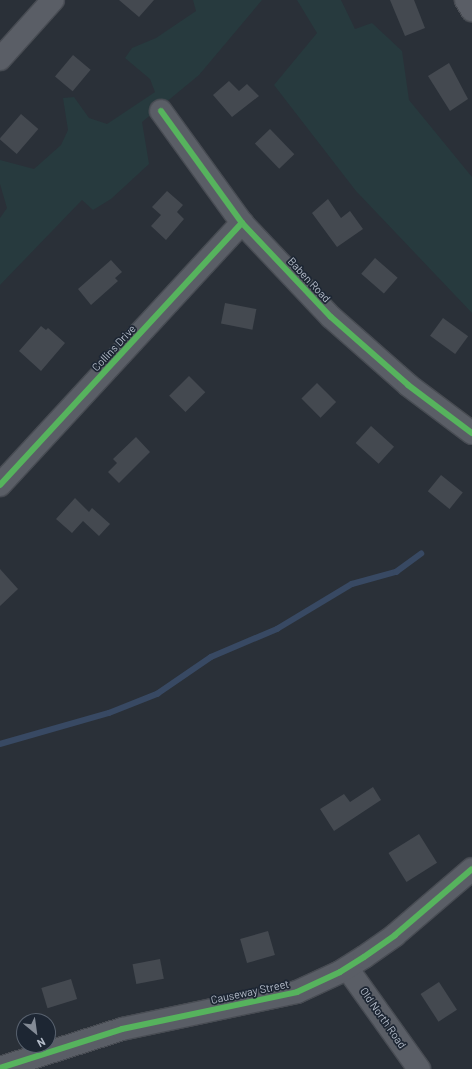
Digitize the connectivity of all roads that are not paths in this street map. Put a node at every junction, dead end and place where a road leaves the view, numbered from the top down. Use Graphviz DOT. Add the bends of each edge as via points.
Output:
graph roads {
  1 [pos="53,0"];
  2 [pos="466,0"];
  3 [pos="472,10"];
  4 [pos="0,59"];
  5 [pos="161,111"];
  6 [pos="242,223"];
  7 [pos="472,433"];
  8 [pos="0,485"];
  9 [pos="472,869"];
  10 [pos="347,968"];
  11 [pos="0,1068"];
  12 [pos="419,1069"];
  1 -- 4 [label="street"];
  2 -- 3 [label="street"];
  5 -- 6 [label="street, Baben Road"];
  6 -- 7 [label="street, Baben Road" via="341,327 408,385"];
  6 -- 8 [label="street, Collins Drive"];
  9 -- 10 [label="street, Causeway Street" via="395,935"];
  10 -- 11 [label="street, Causeway Street" via="297,992 122,1029"];
  10 -- 12 [label="street, Old North Road"];
}
